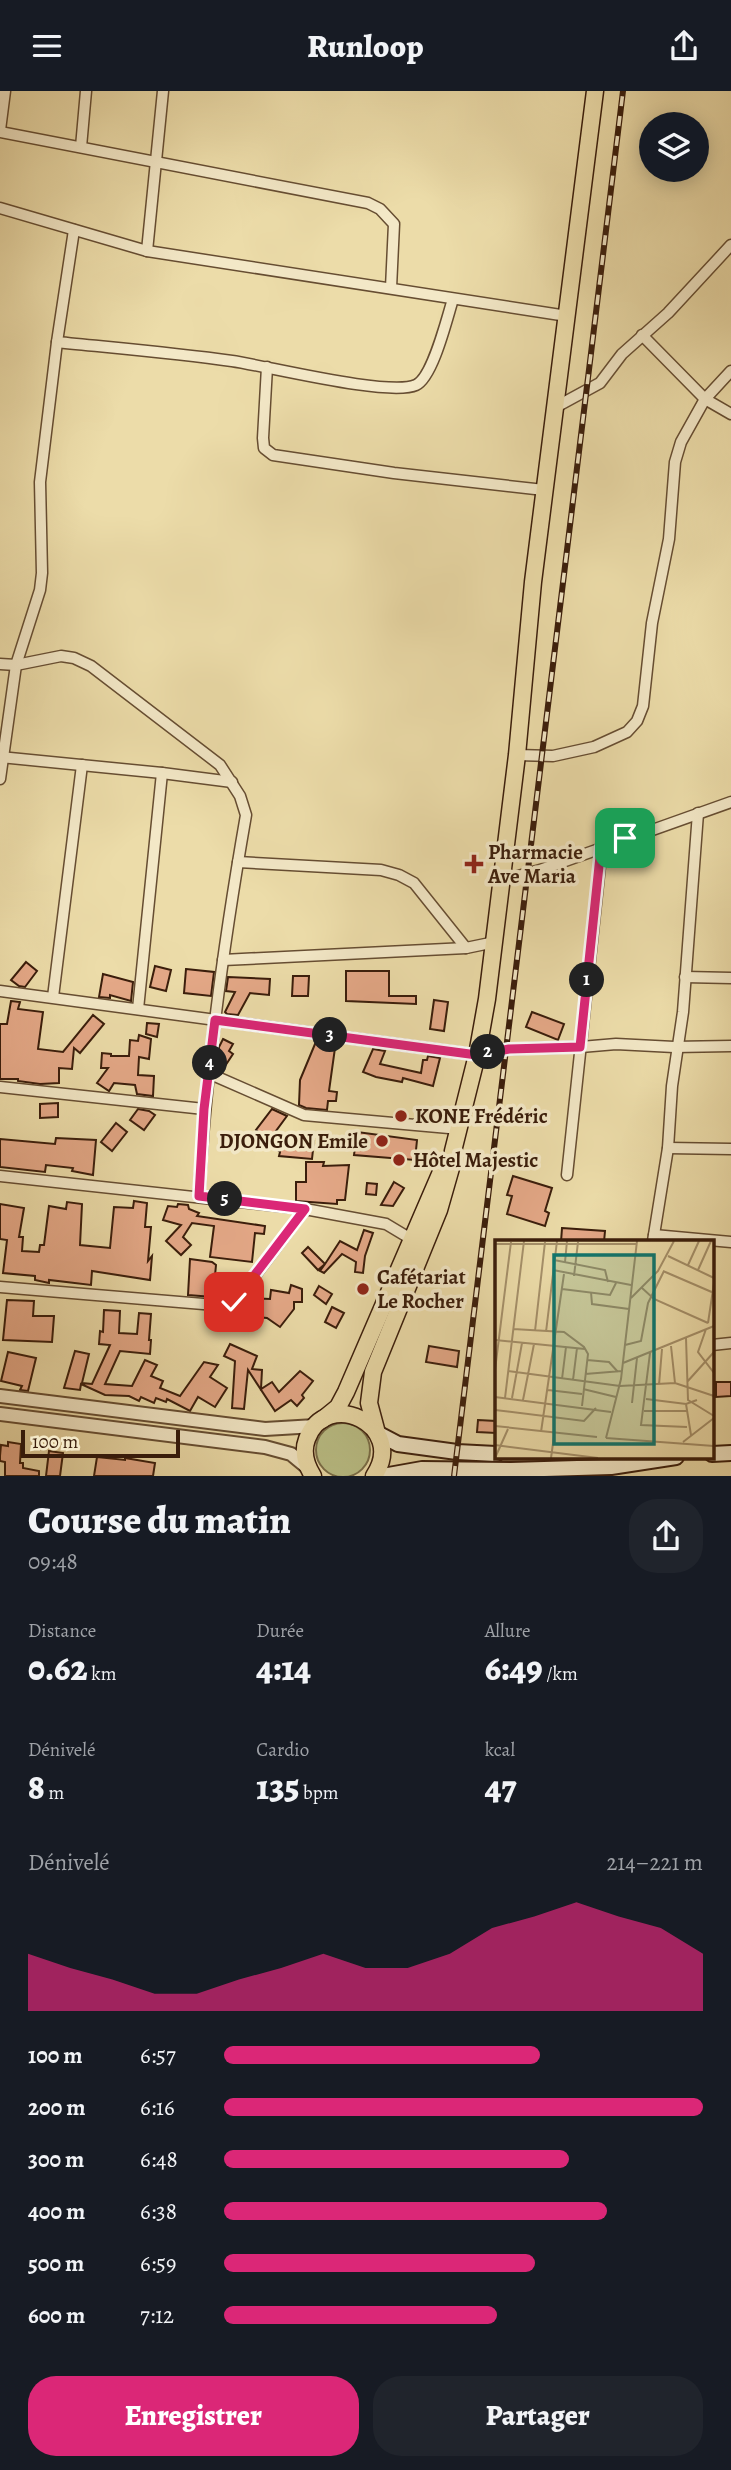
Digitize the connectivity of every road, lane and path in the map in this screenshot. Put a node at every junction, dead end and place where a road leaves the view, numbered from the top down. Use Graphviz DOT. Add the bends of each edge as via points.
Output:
graph roads {
  1 [pos="5,91"];
  2 [pos="86,91"];
  3 [pos="163,91"];
  4 [pos="595,91"];
  5 [pos="0,131"];
  6 [pos="81,147"];
  7 [pos="157,162"];
  8 [pos="0,208"];
  9 [pos="74,230"];
  10 [pos="731,245"];
  11 [pos="147,251"];
  12 [pos="391,289"];
  13 [pos="453,299"];
  14 [pos="567,316"];
  15 [pos="642,335"];
  16 [pos="57,342"];
  17 [pos="267,367"];
  18 [pos="731,371"];
  19 [pos="705,399"];
  20 [pos="554,408"];
  21 [pos="731,414"];
  22 [pos="544,491"];
  23 [pos="0,664"];
  24 [pos="16,665"];
  25 [pos="517,755"];
  26 [pos="1,757"];
  27 [pos="82,765"];
  28 [pos="162,773"];
  29 [pos="0,779"];
  30 [pos="232,782"];
  31 [pos="731,802"];
  32 [pos="698,813"];
  33 [pos="601,847"];
  34 [pos="238,862"];
  35 [pos="503,880"];
  36 [pos="495,942"];
  37 [pos="466,947"];
  38 [pos="223,960"];
  39 [pos="685,977"];
  40 [pos="731,978"];
  41 [pos="0,991"];
  42 [pos="54,997"];
  43 [pos="138,1009"];
  44 [pos="215,1020"];
  45 [pos="679,1046"];
  46 [pos="731,1046"];
  47 [pos="580,1047"];
  48 [pos="477,1055"];
  49 [pos="208,1073"];
  50 [pos="0,1087"];
  51 [pos="204,1109"];
  52 [pos="460,1129"];
  53 [pos="667,1148"];
  54 [pos="731,1149"];
  55 [pos="453,1151"];
  56 [pos="567,1175"];
  57 [pos="0,1177"];
  58 [pos="199,1196"];
  59 [pos="305,1209"];
  60 [pos="654,1238"];
  61 [pos="411,1239"];
  62 [pos="692,1240"];
  63 [pos="0,1287"];
  64 [pos="0,1396"];
  65 [pos="0,1415"];
  66 [pos="319,1423"];
  67 [pos="377,1433"];
  68 [pos="495,1454"];
  69 [pos="670,1458"];
  70 [pos="311,1472"];
  71 [pos="611,1472"];
  72 [pos="374,1476"];
  73 [pos="383,1476"];
  1 -- 5 [label="street"];
  2 -- 6 [label="street"];
  3 -- 7 [label="street"];
  4 -- 14 [label="highway"];
  5 -- 6 [label="street"];
  6 -- 7 [label="street"];
  7 -- 11 [label="street"];
  7 -- 12 [label="street" via="380,209 394,224"];
  8 -- 9 [label="street"];
  9 -- 11 [label="street"];
  9 -- 16 [label="street"];
  10 -- 15 [label="street"];
  11 -- 12 [label="street"];
  12 -- 13 [label="street"];
  13 -- 14 [label="street"];
  13 -- 17 [label="street" via="428,372 418,384 370,386"];
  14 -- 20 [label="highway"];
  15 -- 19 [label="street"];
  15 -- 20 [label="street" via="600,383"];
  16 -- 17 [label="street"];
  16 -- 24 [label="street" via="40,482 40,590"];
  17 -- 22 [label="street" via="263,438 264,448 273,455"];
  18 -- 19 [label="street"];
  19 -- 21 [label="street"];
  19 -- 25 [label="street" via="675,462 669,539 637,722 614,740 594,747 553,756"];
  20 -- 22 [label="highway"];
  22 -- 25 [label="highway"];
  23 -- 24 [label="street"];
  24 -- 26 [label="street"];
  24 -- 30 [label="street" via="61,656 91,666 220,765"];
  25 -- 35 [label="highway"];
  26 -- 27 [label="street"];
  26 -- 29 [label="street"];
  27 -- 28 [label="street"];
  27 -- 42 [label="street"];
  28 -- 30 [label="street"];
  28 -- 43 [label="street"];
  30 -- 34 [label="street" via="246,815"];
  31 -- 32 [label="street"];
  32 -- 33 [label="street"];
  32 -- 39 [label="street"];
  33 -- 35 [label="street"];
  33 -- 47 [label="street"];
  34 -- 37 [label="street" via="381,870 399,875 414,883"];
  34 -- 38 [label="street"];
  35 -- 36 [label="highway"];
  36 -- 37 [label="street"];
  36 -- 48 [label="highway"];
  37 -- 38 [label="street"];
  38 -- 44 [label="street"];
  39 -- 40 [label="street"];
  39 -- 45 [label="street"];
  41 -- 42 [label="street"];
  42 -- 43 [label="street"];
  43 -- 44 [label="street"];
  44 -- 48 [label="street"];
  44 -- 49 [label="street"];
  45 -- 46 [label="street"];
  45 -- 47 [label="street"];
  45 -- 53 [label="street"];
  47 -- 48 [label="street" via="509,1049"];
  47 -- 56 [label="street"];
  48 -- 52 [label="highway"];
  49 -- 51 [label="street"];
  49 -- 52 [label="street" via="304,1115"];
  50 -- 51 [label="street"];
  51 -- 58 [label="street"];
  52 -- 55 [label="highway"];
  53 -- 54 [label="street"];
  53 -- 60 [label="street"];
  55 -- 61 [label="highway"];
  55 -- 67 [label="highway" via="439,1210 373,1372 369,1403"];
  57 -- 58 [label="street"];
  58 -- 59 [label="street"];
  59 -- 61 [label="street" via="386,1224"];
  59 -- 63 [label="street" via="227,1306"];
  60 -- 62 [label="street"];
  61 -- 66 [label="highway" via="346,1392 338,1407"];
  64 -- 66 [label="street" via="265,1429"];
  65 -- 70 [label="street" via="265,1447 291,1454"];
  66 -- 67 [label="highway" via="350,1414"];
  66 -- 70 [label="highway" via="305,1446"];
  67 -- 68 [label="main road" via="398,1444"];
  67 -- 72 [label="highway" via="382,1458"];
  69 -- 71 [label="main road"];
  71 -- 73 [label="main road" via="422,1469"];
}
